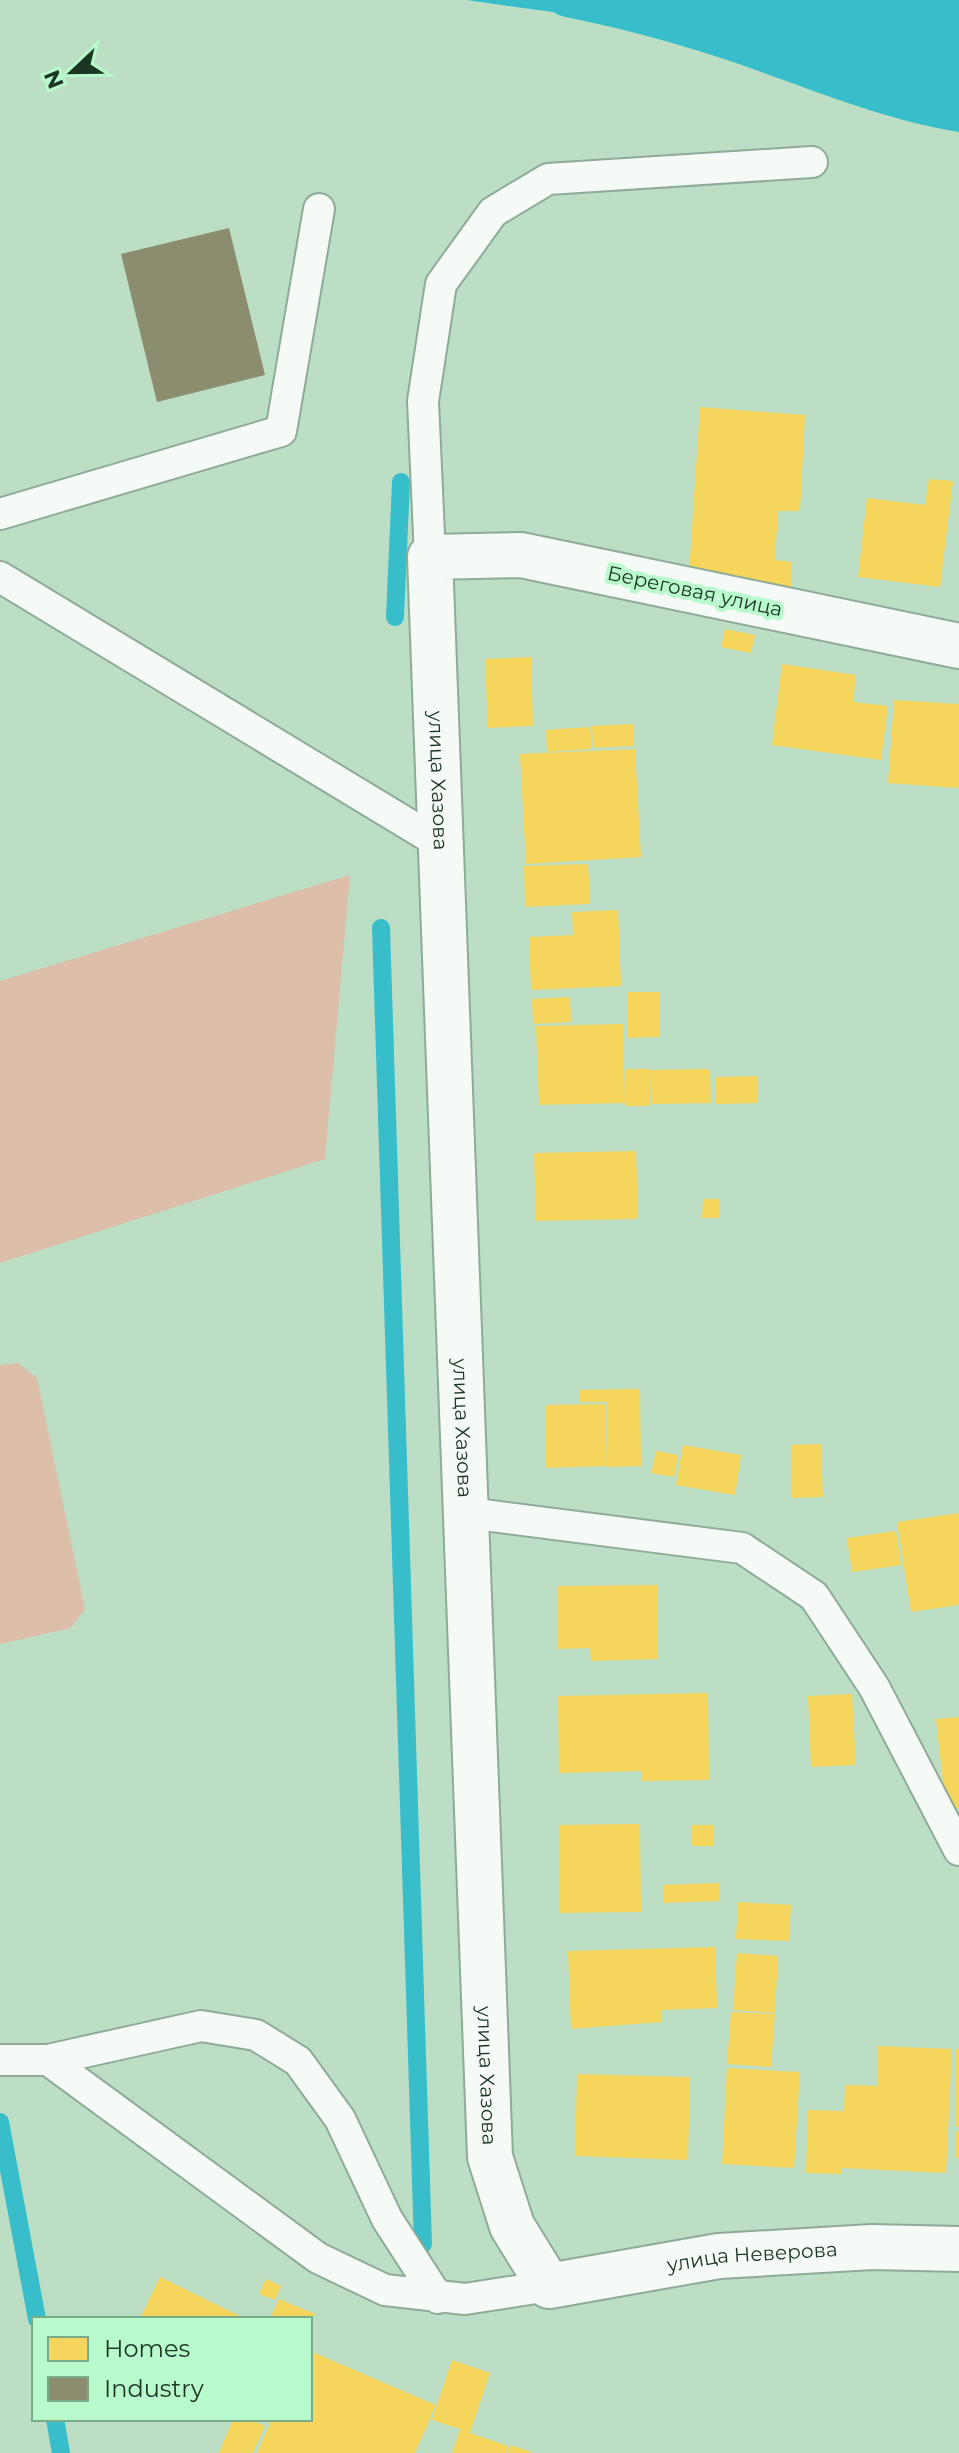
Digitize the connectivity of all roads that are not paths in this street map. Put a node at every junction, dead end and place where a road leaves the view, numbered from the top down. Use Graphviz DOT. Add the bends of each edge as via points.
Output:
graph roads {
  1 [pos="812,162"];
  2 [pos="319,209"];
  3 [pos="0,514"];
  4 [pos="430,557"];
  5 [pos="0,577"];
  6 [pos="959,646"];
  7 [pos="441,844"];
  8 [pos="468,1513"];
  9 [pos="959,1850"];
  10 [pos="0,2060"];
  11 [pos="48,2060"];
  12 [pos="959,2249"];
  13 [pos="549,2286"];
  14 [pos="438,2298"];
  1 -- 4 [label="lane" via="548,179 493,212 441,284 423,401"];
  2 -- 3 [label="lane" via="281,431"];
  4 -- 6 [label="street, Береговая улица" via="521,555"];
  4 -- 7 [label="street, улица Хазова"];
  5 -- 7 [label="lane"];
  7 -- 8 [label="street, улица Хазова"];
  8 -- 9 [label="lane" via="742,1548 814,1596 874,1687"];
  8 -- 13 [label="street, улица Хазова" via="490,2157 512,2226"];
  10 -- 11 [label="lane"];
  11 -- 14 [label="lane" via="318,2258 385,2290"];
  11 -- 14 [label="lane" via="201,2026 256,2035 298,2061 340,2119 387,2219"];
  12 -- 13 [label="street, улица Неверова" via="872,2247 719,2256"];
  13 -- 14 [label="lane"];
}
